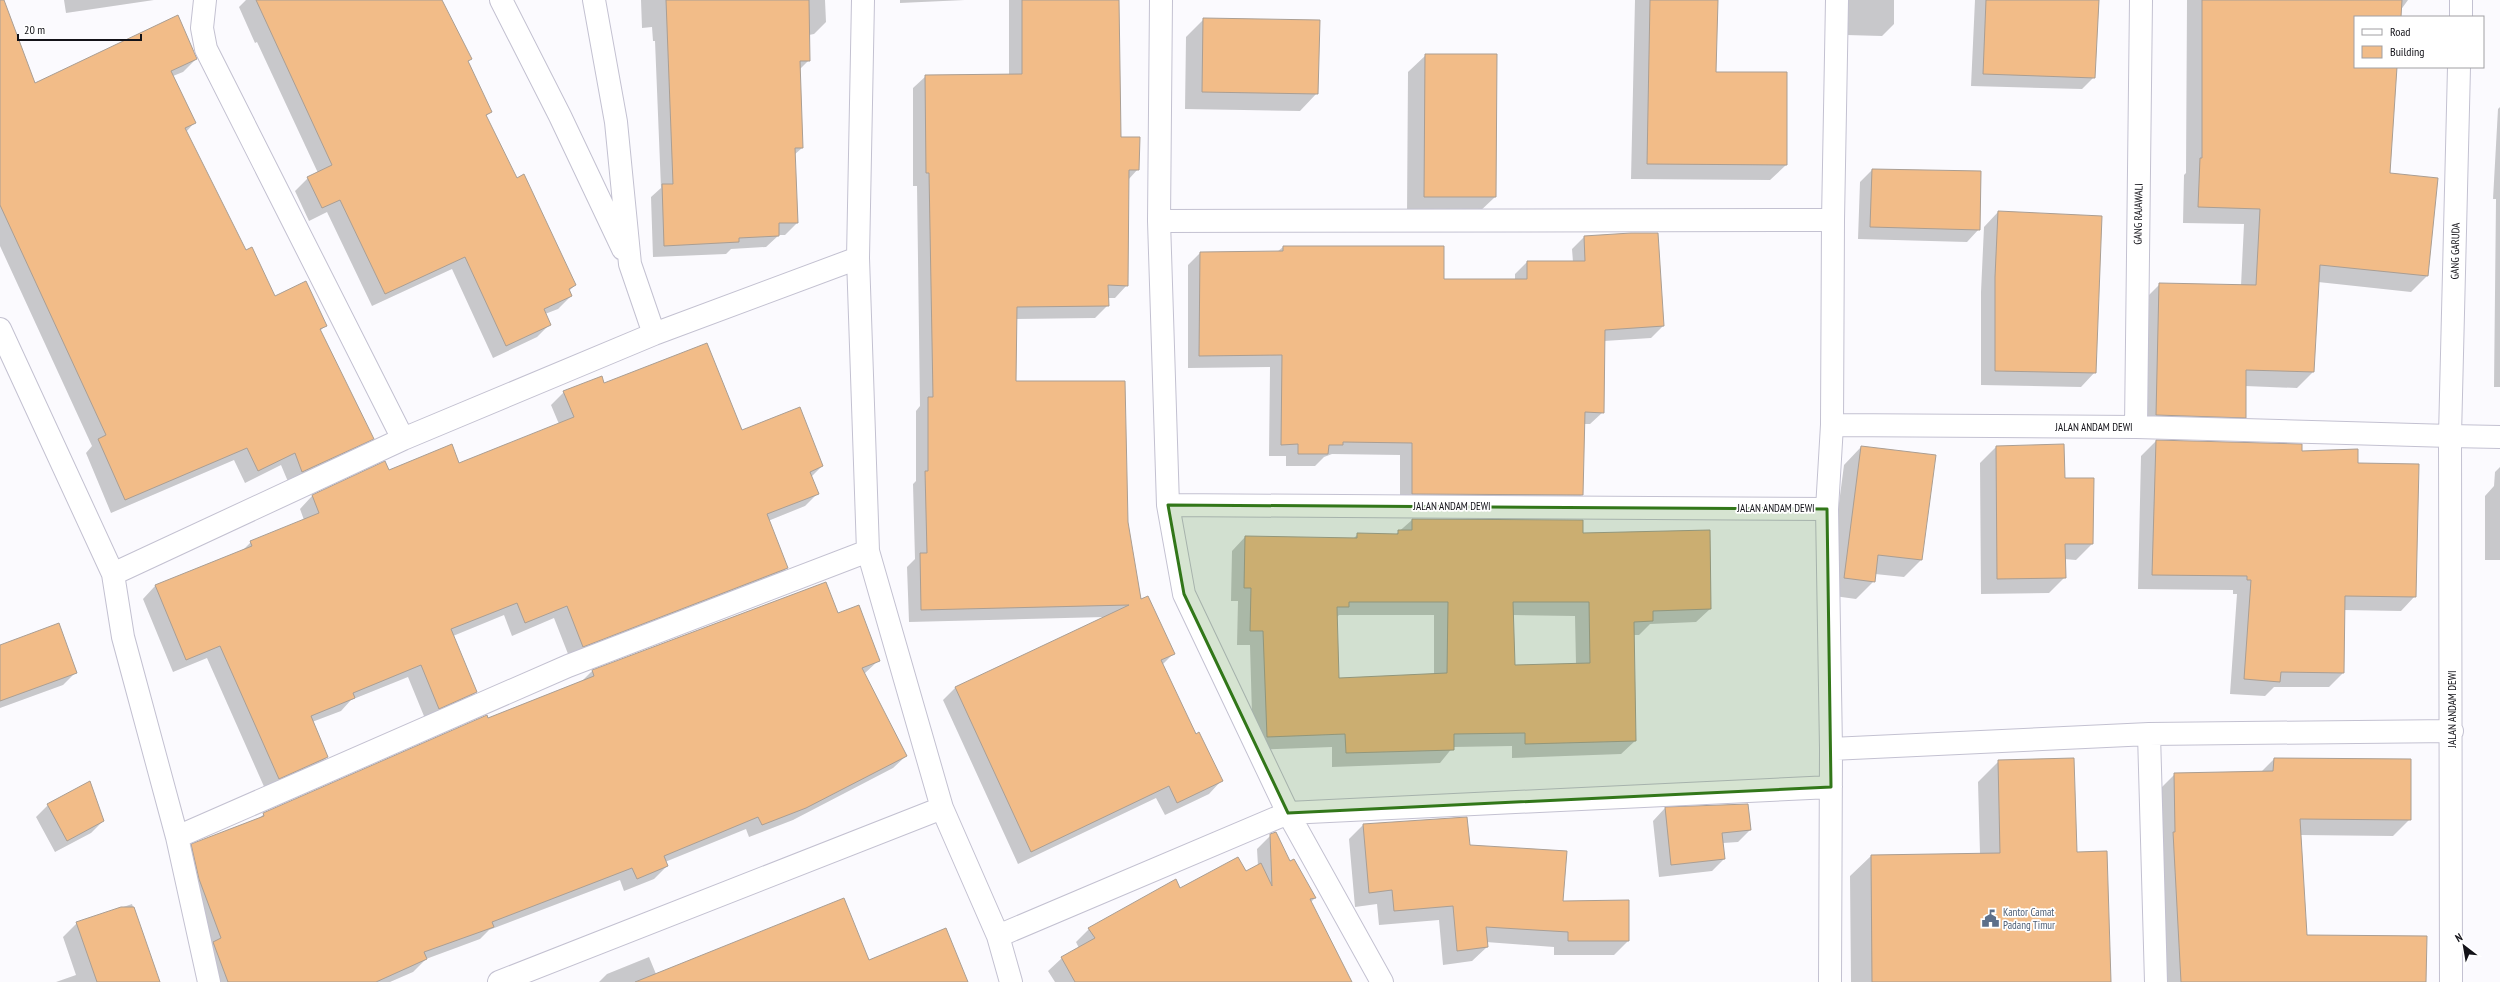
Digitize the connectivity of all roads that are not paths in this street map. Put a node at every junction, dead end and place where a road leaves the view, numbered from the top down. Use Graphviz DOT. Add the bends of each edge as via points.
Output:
graph roads {
  1 [pos="205,0"];
  2 [pos="501,0"];
  3 [pos="594,0"];
  4 [pos="863,0"];
  5 [pos="1161,0"];
  6 [pos="1837,0"];
  7 [pos="2141,0"];
  8 [pos="2461,0"];
  9 [pos="2461,16"];
  10 [pos="2459,68"];
  11 [pos="1833,220"];
  12 [pos="1159,221"];
  13 [pos="858,258"];
  14 [pos="630,264"];
  15 [pos="0,329"];
  16 [pos="654,334"];
  17 [pos="1832,425"];
  18 [pos="2136,427"];
  19 [pos="2450,436"];
  20 [pos="2500,437"];
  21 [pos="404,440"];
  22 [pos="1168,504"];
  23 [pos="1827,509"];
  24 [pos="868,551"];
  25 [pos="114,574"];
  26 [pos="2452,731"];
  27 [pos="2149,734"];
  28 [pos="1831,749"];
  29 [pos="1831,787"];
  30 [pos="942,808"];
  31 [pos="1288,813"];
  32 [pos="177,837"];
  33 [pos="998,936"];
  34 [pos="210,982"];
  35 [pos="499,982"];
  36 [pos="1011,982"];
  37 [pos="1382,982"];
  38 [pos="1830,982"];
  39 [pos="2156,982"];
  40 [pos="2451,982"];
  1 -- 21 [label="street" via="202,28 206,49"];
  2 -- 14 [label="street" via="560,116"];
  3 -- 14 [label="street" via="616,122"];
  4 -- 13 [label="street"];
  5 -- 12 [label="street"];
  6 -- 11 [label="street"];
  7 -- 18 [label="street, GANG RAJAWALI"];
  8 -- 9 [label="street"];
  10 -- 19 [label="street, GANG GARUDA"];
  11 -- 12 [label="street"];
  11 -- 17 [label="street"];
  12 -- 22 [label="street"];
  13 -- 16 [label="street"];
  13 -- 24 [label="street"];
  14 -- 16 [label="street"];
  15 -- 25 [label="street"];
  16 -- 21 [label="street"];
  17 -- 18 [label="street, JALAN ANDAM DEWI"];
  17 -- 23 [label="street, JALAN ANDAM DEWI"];
  18 -- 19 [label="street, JALAN ANDAM DEWI"];
  19 -- 20 [label="street, JALAN ANDAM DEWI"];
  19 -- 26 [label="street, JALAN ANDAM DEWI"];
  21 -- 25 [label="street"];
  22 -- 23 [label="street, JALAN ANDAM DEWI"];
  22 -- 31 [label="street" via="1184,594"];
  23 -- 28 [label="street"];
  24 -- 30 [label="street"];
  24 -- 32 [label="street" via="568,666"];
  25 -- 32 [label="street" via="123,637"];
  26 -- 27 [label="street"];
  26 -- 40 [label="street, JALAN ANDAM DEWI"];
  27 -- 28 [label="street"];
  27 -- 39 [label="street"];
  28 -- 29 [label="street"];
  29 -- 31 [label="street"];
  29 -- 38 [label="street"];
  30 -- 33 [label="street"];
  30 -- 35 [label="street"];
  31 -- 33 [label="street"];
  31 -- 37 [label="street"];
  32 -- 34 [label="street"];
  33 -- 36 [label="street"];
}
